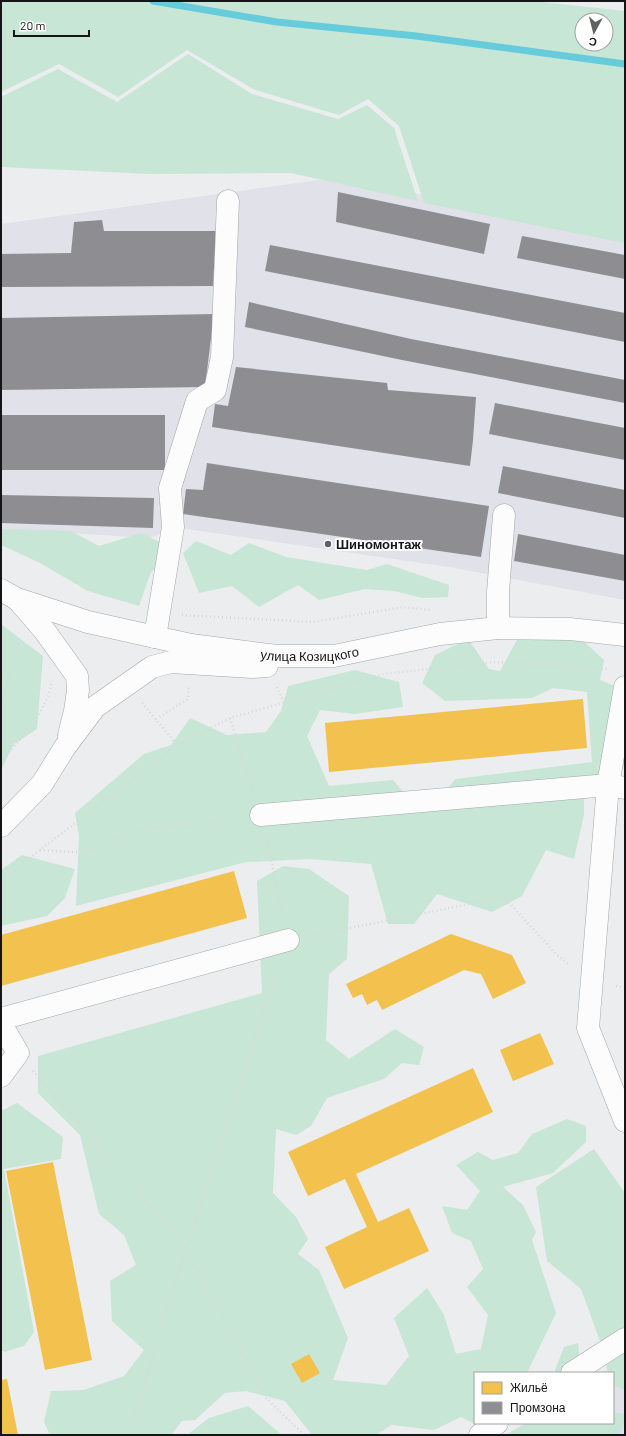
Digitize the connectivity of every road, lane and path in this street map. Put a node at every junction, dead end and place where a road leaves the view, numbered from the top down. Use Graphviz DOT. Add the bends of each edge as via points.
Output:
graph roads {
  1 [pos="228,201"];
  2 [pos="504,515"];
  3 [pos="9,594"];
  4 [pos="498,628"];
  5 [pos="625,635"];
  6 [pos="20,637"];
  7 [pos="155,637"];
  8 [pos="334,656"];
  9 [pos="610,669"];
  10 [pos="52,683"];
  11 [pos="189,686"];
  12 [pos="625,687"];
  13 [pos="137,698"];
  14 [pos="1,702"];
  15 [pos="230,718"];
  16 [pos="156,719"];
  17 [pos="177,745"];
  18 [pos="65,747"];
  19 [pos="1,761"];
  20 [pos="617,787"];
  21 [pos="261,815"];
  22 [pos="1,826"];
  23 [pos="40,850"];
  24 [pos="1,880"];
  25 [pos="288,940"];
  26 [pos="592,982"];
  27 [pos="625,988"];
  28 [pos="1,1019"];
  29 [pos="1,1024"];
  30 [pos="18,1053"];
  31 [pos="1,1076"];
  32 [pos="625,1121"];
  33 [pos="186,1247"];
  34 [pos="625,1339"];
  35 [pos="574,1372"];
  36 [pos="496,1424"];
  37 [pos="129,1435"];
  38 [pos="304,1435"];
  39 [pos="480,1435"];
  1 -- 7 [label="street" via="222,357 215,390 197,402 170,488 173,527"];
  2 -- 4 [label="street"];
  3 -- 7 [label="street, улица Козицкого" via="88,622"];
  3 -- 18 [label="street" via="44,630 77,676 75,711"];
  4 -- 5 [label="street, улица Козицкого" via="570,629"];
  4 -- 8 [label="street, улица Козицкого" via="440,634"];
  6 -- 14 [label="path"];
  7 -- 8 [label="street, улица Козицкого" via="191,645 277,656"];
  8 -- 18 [label="street" via="252,667 171,662 152,667 95,707"];
  9 -- 15 [label="path" via="495,662 384,674"];
  10 -- 19 [label="path" via="47,701 35,720"];
  11 -- 16 [label="path" via="188,699"];
  12 -- 20 [label="street"];
  13 -- 16 [label="path"];
  15 -- 17 [label="path"];
  15 -- 21 [label="path"];
  16 -- 17 [label="path"];
  17 -- 23 [label="path"];
  18 -- 22 [label="street" via="42,784"];
  20 -- 21 [label="street"];
  20 -- 26 [label="street"];
  21 -- 23 [label="path" via="134,831 102,848 79,853"];
  21 -- 25 [label="path"];
  23 -- 24 [label="path"];
  25 -- 26 [label="path" via="504,897 556,954"];
  25 -- 28 [label="street"];
  25 -- 33 [label="path"];
  26 -- 27 [label="path"];
  26 -- 32 [label="street" via="588,1028"];
  29 -- 30 [label="street"];
  30 -- 31 [label="street"];
  30 -- 33 [label="path"];
  33 -- 37 [label="path"];
  33 -- 38 [label="path" via="265,1397"];
  34 -- 35 [label="street"];
  36 -- 39 [label="street"];
}
